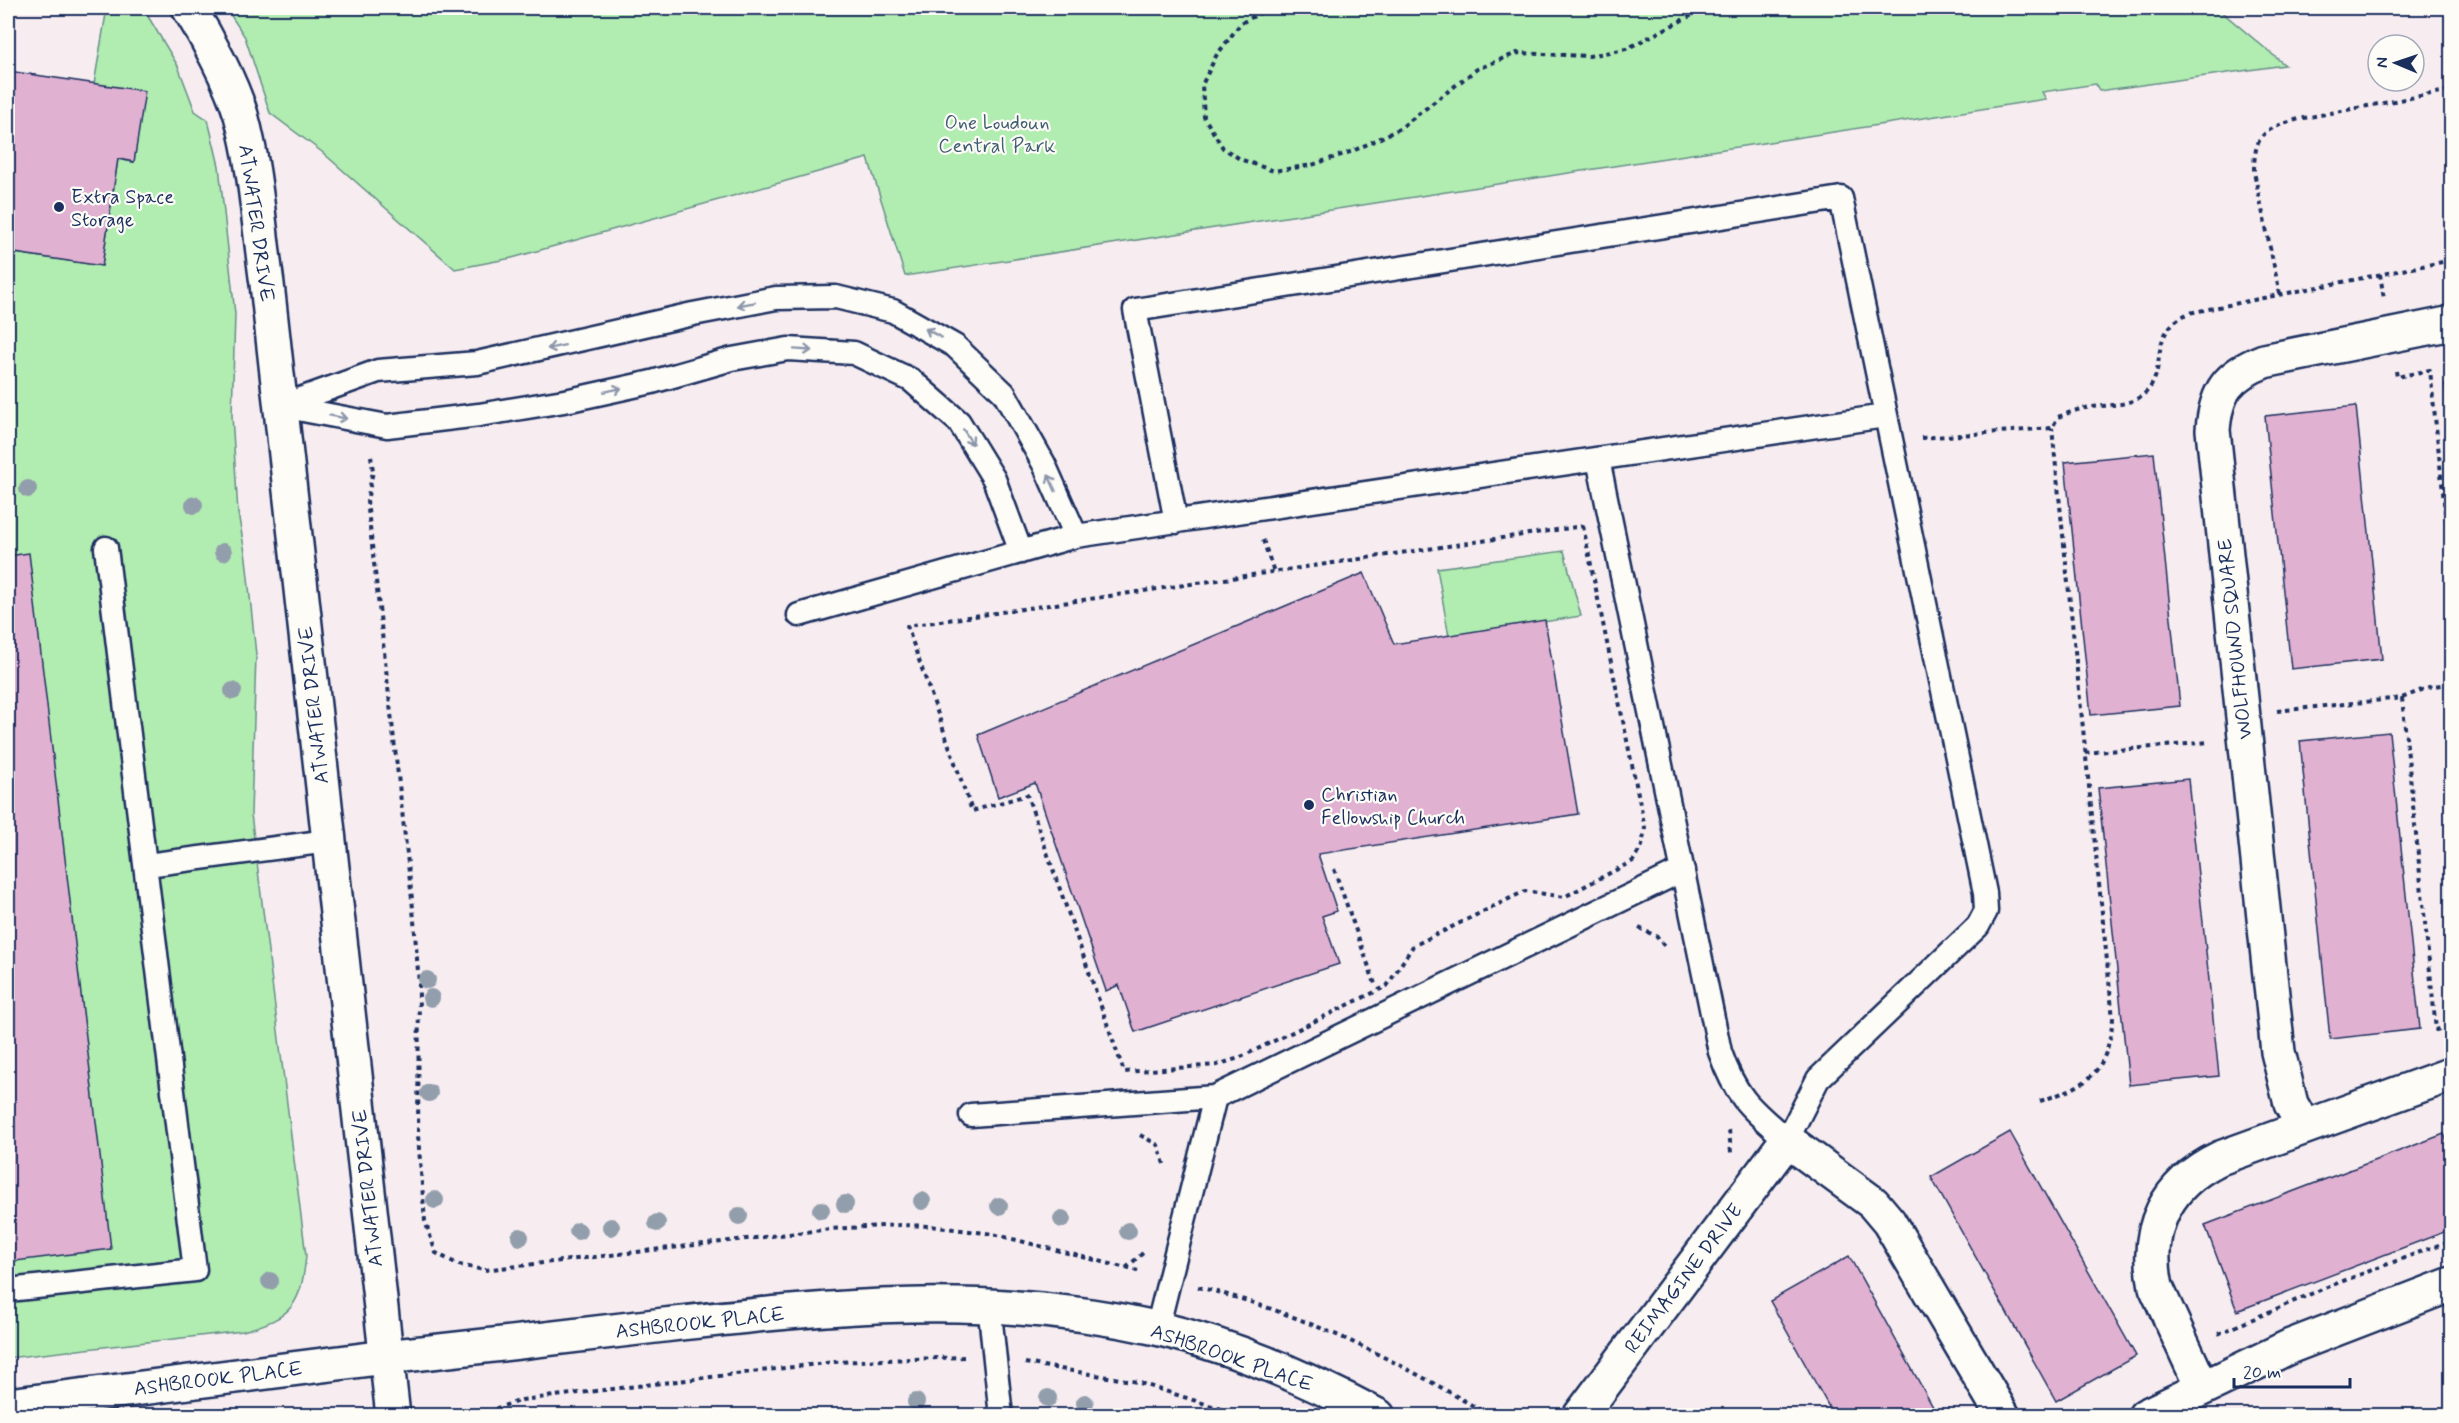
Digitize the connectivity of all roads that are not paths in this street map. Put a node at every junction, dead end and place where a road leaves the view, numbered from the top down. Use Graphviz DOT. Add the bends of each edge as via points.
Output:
graph roads {
  1 [pos="189,8"];
  2 [pos="2451,323"];
  3 [pos="280,406"];
  4 [pos="1885,416"];
  5 [pos="1598,459"];
  6 [pos="1176,522"];
  7 [pos="1076,536"];
  8 [pos="106,548"];
  9 [pos="1021,552"];
  10 [pos="799,615"];
  11 [pos="328,841"];
  12 [pos="147,865"];
  13 [pos="1683,870"];
  14 [pos="2451,1074"];
  15 [pos="1215,1096"];
  16 [pos="971,1115"];
  17 [pos="2304,1126"];
  18 [pos="1786,1140"];
  19 [pos="2451,1284"];
  20 [pos="8,1290"];
  21 [pos="989,1304"];
  22 [pos="1157,1329"];
  23 [pos="386,1357"];
  24 [pos="2202,1387"];
  25 [pos="8,1404"];
  26 [pos="393,1416"];
  27 [pos="1001,1416"];
  28 [pos="1378,1416"];
  29 [pos="1580,1416"];
  30 [pos="2003,1416"];
  31 [pos="2145,1416"];
  1 -- 3 [label="street, ATWATER DRIVE" via="204,32 240,114 254,189"];
  2 -- 17 [label="street, WOLFHOUND SQUARE" via="2264,361 2244,369 2228,382 2215,409 2213,430 2278,1052 2289,1095"];
  7 -- 3 [label="lane, one-way" via="1044,464 1004,393 955,346 893,311 836,297 776,298 477,363 378,371"];
  3 -- 9 [label="lane, one-way" via="387,426 570,400 732,359 788,349 854,353 911,380 959,422 994,479"];
  3 -- 11 [label="street, ATWATER DRIVE"];
  4 -- 5 [label="lane"];
  4 -- 6 [label="lane" via="1841,198 1135,310"];
  4 -- 18 [label="lane" via="1986,911 1978,926 1818,1079"];
  5 -- 6 [label="lane"];
  5 -- 13 [label="lane"];
  6 -- 7 [label="lane"];
  7 -- 9 [label="lane"];
  8 -- 12 [label="lane"];
  9 -- 10 [label="lane"];
  11 -- 12 [label="lane"];
  11 -- 23 [label="street, ATWATER DRIVE"];
  12 -- 20 [label="lane" via="195,1270"];
  13 -- 15 [label="lane"];
  13 -- 18 [label="lane" via="1720,1052 1730,1081 1745,1105"];
  14 -- 17 [label="street"];
  15 -- 16 [label="lane"];
  15 -- 22 [label="lane"];
  17 -- 24 [label="street" via="2204,1165 2190,1175 2167,1202 2154,1234 2152,1269 2156,1287"];
  18 -- 29 [label="street, REIMAGINE DRIVE"];
  18 -- 30 [label="street" via="1864,1196 1889,1222"];
  19 -- 24 [label="street" via="2291,1346"];
  21 -- 22 [label="street, ASHBROOK PLACE" via="1091,1316"];
  21 -- 23 [label="street, ASHBROOK PLACE" via="871,1305 732,1317"];
  21 -- 27 [label="lane"];
  22 -- 28 [label="street, ASHBROOK PLACE" via="1262,1363"];
  23 -- 25 [label="street, ASHBROOK PLACE"];
  23 -- 26 [label="street, ATWATER DRIVE"];
  24 -- 31 [label="street"];
}
